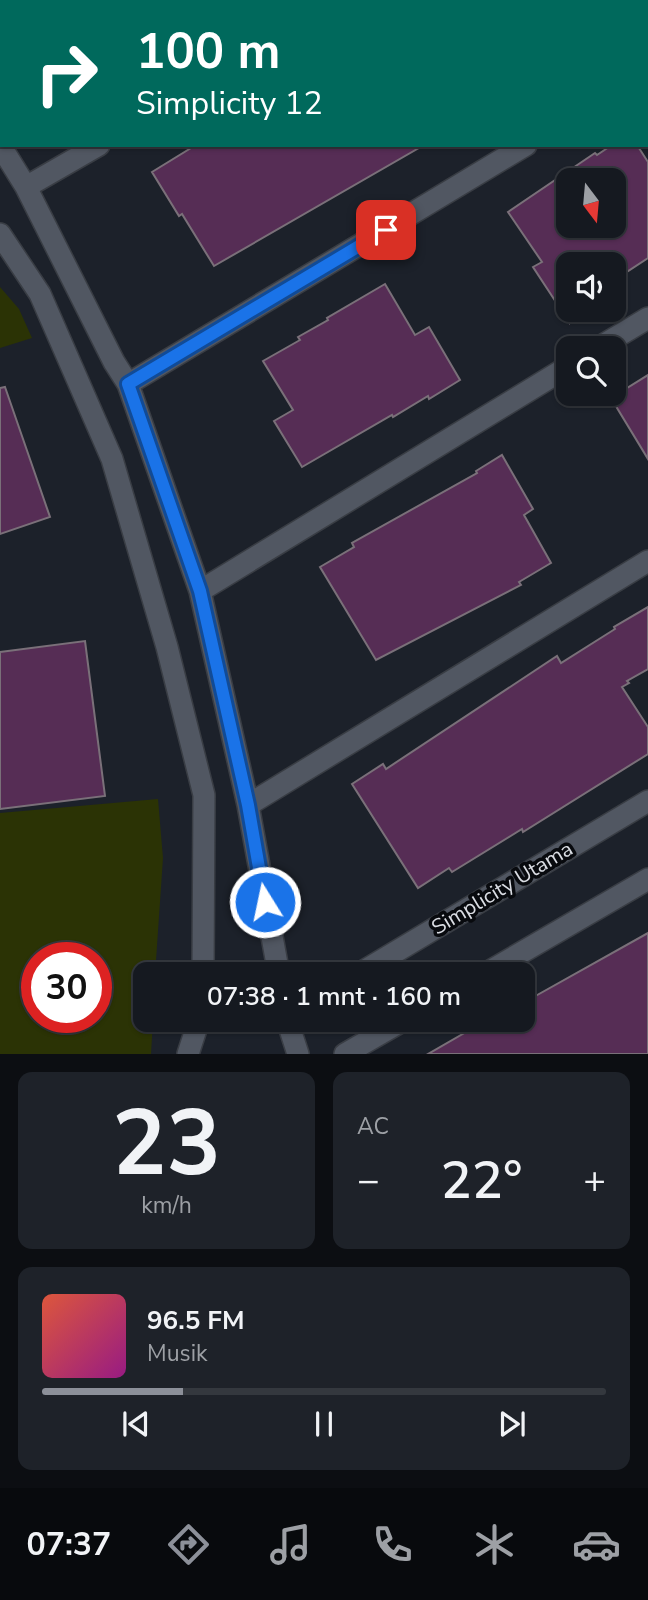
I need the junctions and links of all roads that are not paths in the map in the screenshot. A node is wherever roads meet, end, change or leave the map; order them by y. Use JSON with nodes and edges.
{"nodes":[{"id":1,"x":1,"y":147,"type":"edge"},
{"id":2,"x":96,"y":147,"type":"edge"},
{"id":3,"x":523,"y":147,"type":"edge"},
{"id":4,"x":26,"y":187,"type":"junction"},
{"id":5,"x":0,"y":234,"type":"edge"},
{"id":6,"x":648,"y":318,"type":"edge"},
{"id":7,"x":618,"y":336,"type":"edge"},
{"id":8,"x":556,"y":374,"type":"edge"},
{"id":9,"x":128,"y":384,"type":"junction"},
{"id":10,"x":648,"y":562,"type":"edge"},
{"id":11,"x":200,"y":591,"type":"junction"},
{"id":12,"x":648,"y":801,"type":"edge"},
{"id":13,"x":248,"y":805,"type":"junction"},
{"id":14,"x":648,"y":879,"type":"edge"},
{"id":15,"x":203,"y":962,"type":"edge"},
{"id":16,"x":277,"y":962,"type":"edge"},
{"id":17,"x":379,"y":962,"type":"edge"},
{"id":18,"x":505,"y":962,"type":"edge"},
{"id":19,"x":195,"y":1032,"type":"edge"},
{"id":20,"x":291,"y":1032,"type":"edge"},
{"id":21,"x":383,"y":1032,"type":"edge"},
{"id":22,"x":188,"y":1054,"type":"edge"},
{"id":23,"x":298,"y":1054,"type":"edge"},
{"id":24,"x":345,"y":1054,"type":"edge"}],
"edges":[{"from":1,"to":4,"type":"street"},
{"from":2,"to":4,"type":"street"},
{"from":3,"to":9,"type":"street"},
{"from":4,"to":9,"type":"street"},
{"from":5,"to":15,"type":"street"},
{"from":6,"to":7,"type":"street"},
{"from":8,"to":11,"type":"street"},
{"from":9,"to":11,"type":"street"},
{"from":10,"to":13,"type":"street"},
{"from":11,"to":13,"type":"street"},
{"from":12,"to":17,"type":"street","name":"Simplicity Utama"},
{"from":13,"to":16,"type":"street"},
{"from":14,"to":18,"type":"street"},
{"from":19,"to":22,"type":"street"},
{"from":20,"to":23,"type":"street"},
{"from":21,"to":24,"type":"street"}]}
